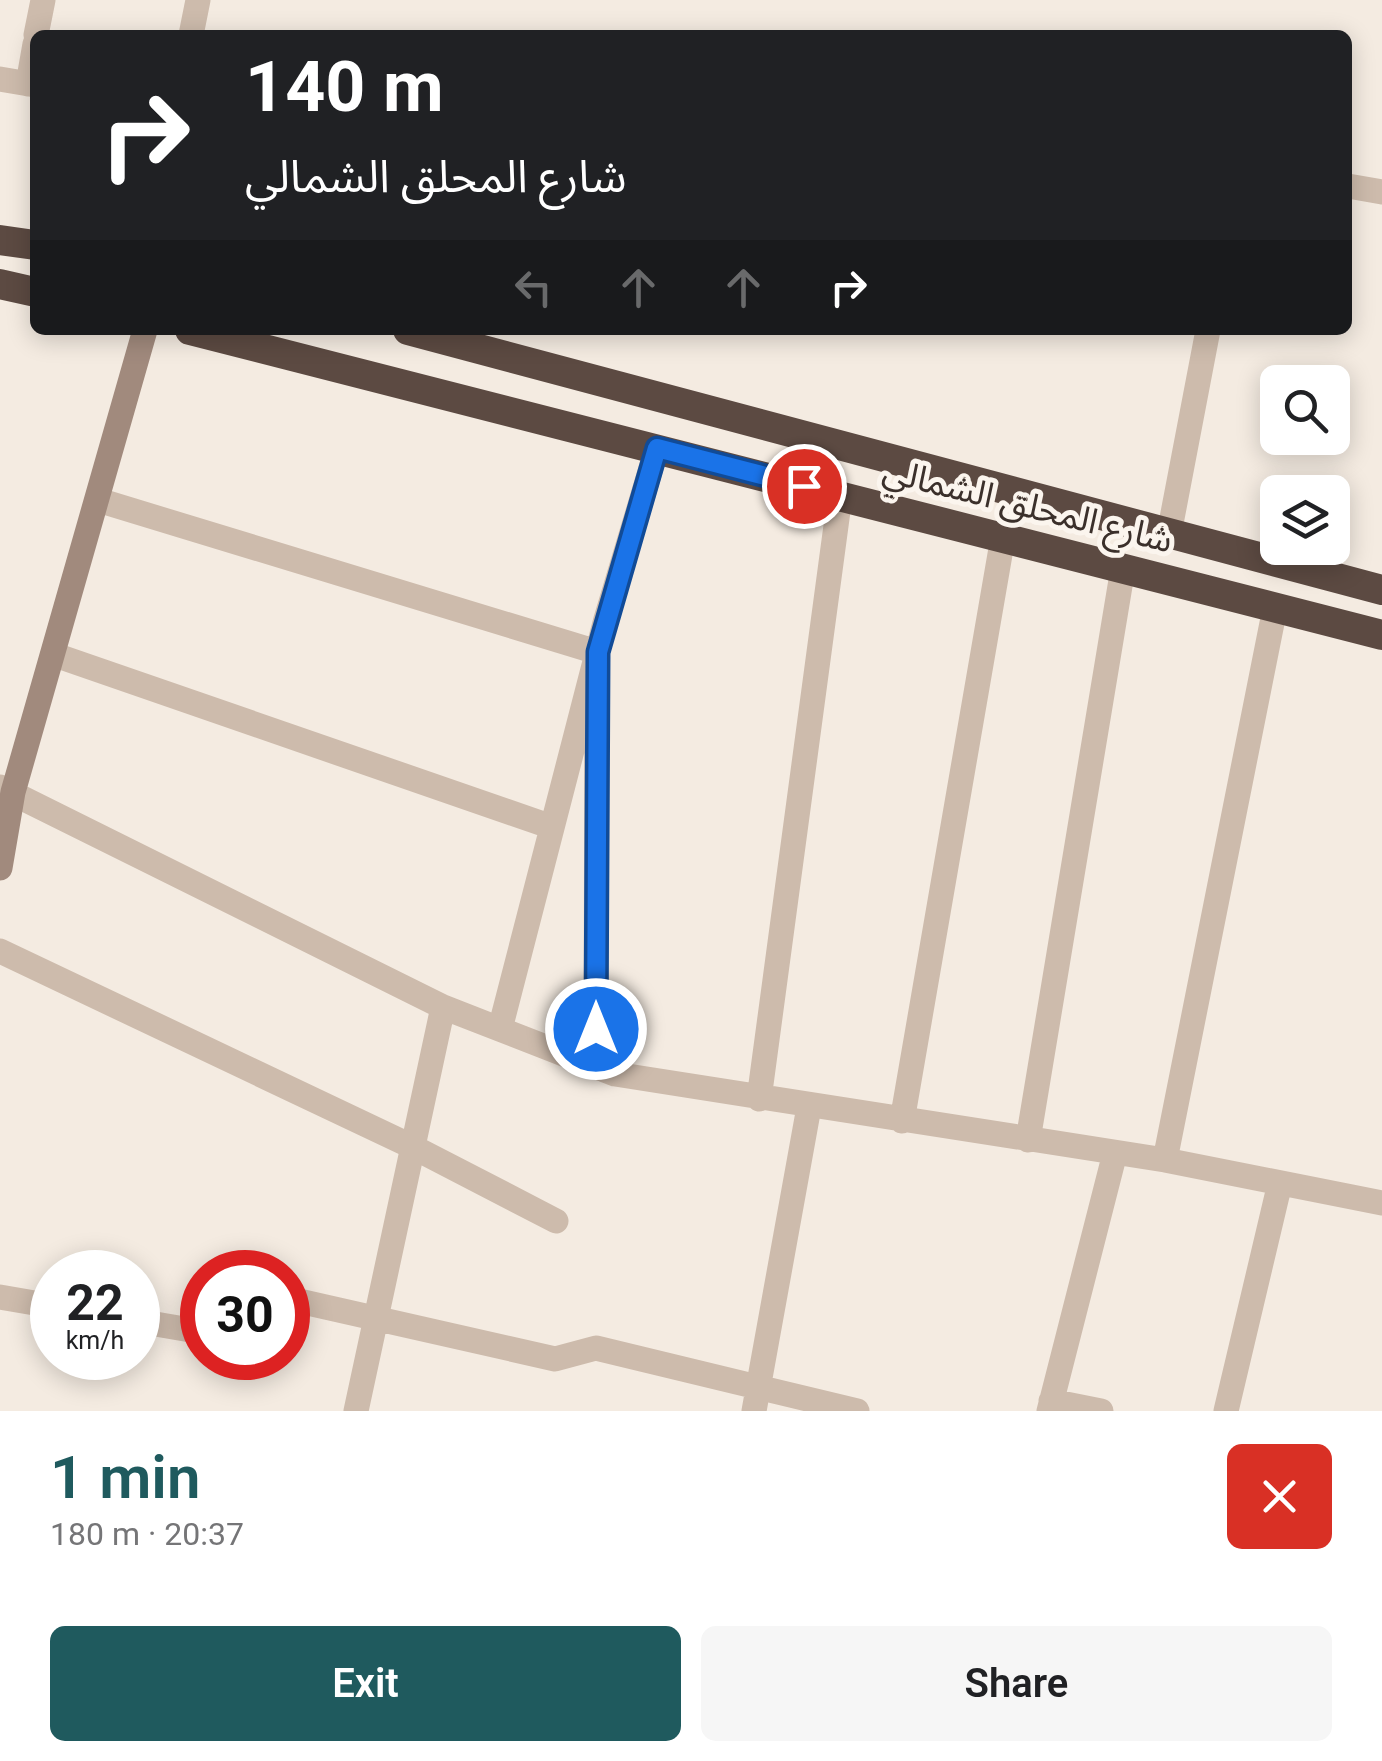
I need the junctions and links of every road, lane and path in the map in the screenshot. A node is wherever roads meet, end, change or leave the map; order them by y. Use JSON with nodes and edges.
{"nodes":[{"id":1,"x":43,"y":0,"type":"edge"},
{"id":2,"x":198,"y":0,"type":"edge"},
{"id":3,"x":37,"y":30,"type":"edge"},
{"id":4,"x":192,"y":30,"type":"edge"},
{"id":5,"x":0,"y":79,"type":"edge"},
{"id":6,"x":30,"y":84,"type":"edge"},
{"id":7,"x":1352,"y":187,"type":"edge"},
{"id":8,"x":1382,"y":192,"type":"edge"},
{"id":9,"x":0,"y":240,"type":"edge"},
{"id":10,"x":30,"y":245,"type":"edge"},
{"id":11,"x":0,"y":284,"type":"edge"},
{"id":12,"x":30,"y":291,"type":"edge"},
{"id":13,"x":144,"y":335,"type":"edge"},
{"id":14,"x":210,"y":335,"type":"edge"},
{"id":15,"x":427,"y":335,"type":"edge"},
{"id":16,"x":1207,"y":335,"type":"edge"},
{"id":17,"x":657,"y":448,"type":"junction"},
{"id":18,"x":840,"y":496,"type":"junction"},
{"id":19,"x":98,"y":500,"type":"junction"},
{"id":20,"x":1169,"y":534,"type":"junction"},
{"id":21,"x":1003,"y":538,"type":"junction"},
{"id":22,"x":1123,"y":568,"type":"junction"},
{"id":23,"x":1382,"y":590,"type":"edge"},
{"id":24,"x":1275,"y":608,"type":"junction"},
{"id":25,"x":1382,"y":634,"type":"edge"},
{"id":26,"x":598,"y":652,"type":"junction"},
{"id":27,"x":55,"y":655,"type":"junction"},
{"id":28,"x":6,"y":790,"type":"edge"},
{"id":29,"x":552,"y":827,"type":"junction"},
{"id":30,"x":0,"y":868,"type":"edge"},
{"id":31,"x":0,"y":951,"type":"edge"},
{"id":32,"x":443,"y":1007,"type":"junction"},
{"id":33,"x":500,"y":1029,"type":"junction"},
{"id":34,"x":596,"y":1066,"type":"junction"},
{"id":35,"x":759,"y":1099,"type":"junction"},
{"id":36,"x":809,"y":1108,"type":"junction"},
{"id":37,"x":902,"y":1121,"type":"junction"},
{"id":38,"x":1028,"y":1140,"type":"junction"},
{"id":39,"x":413,"y":1146,"type":"junction"},
{"id":40,"x":1115,"y":1153,"type":"junction"},
{"id":41,"x":1166,"y":1160,"type":"junction"},
{"id":42,"x":1280,"y":1183,"type":"junction"},
{"id":43,"x":1382,"y":1203,"type":"edge"},
{"id":44,"x":556,"y":1221,"type":"dead end"},
{"id":45,"x":0,"y":1298,"type":"edge"},
{"id":46,"x":30,"y":1303,"type":"edge"},
{"id":47,"x":310,"y":1304,"type":"edge"},
{"id":48,"x":376,"y":1316,"type":"junction"},
{"id":49,"x":756,"y":1399,"type":"edge"},
{"id":50,"x":1050,"y":1406,"type":"edge"},
{"id":51,"x":356,"y":1411,"type":"edge"},
{"id":52,"x":857,"y":1411,"type":"edge"},
{"id":53,"x":1102,"y":1411,"type":"edge"},
{"id":54,"x":1226,"y":1411,"type":"edge"}],
"edges":[{"from":1,"to":3,"type":"street"},
{"from":2,"to":4,"type":"street"},
{"from":5,"to":6,"type":"street"},
{"from":7,"to":8,"type":"street"},
{"from":9,"to":10,"type":"highway"},
{"from":11,"to":12,"type":"highway"},
{"from":13,"to":19,"type":"street"},
{"from":14,"to":17,"type":"highway","name":"شارع المحلق الشمالي"},
{"from":15,"to":20,"type":"highway","name":"شارع المحلق الشمالي"},
{"from":16,"to":20,"type":"street"},
{"from":17,"to":18,"type":"highway","name":"شارع المحلق الشمالي"},
{"from":17,"to":26,"type":"street"},
{"from":18,"to":21,"type":"highway","name":"شارع المحلق الشمالي"},
{"from":18,"to":35,"type":"street"},
{"from":19,"to":26,"type":"street"},
{"from":19,"to":27,"type":"street"},
{"from":20,"to":23,"type":"highway","name":"شارع المحلق الشمالي"},
{"from":21,"to":22,"type":"highway","name":"شارع المحلق الشمالي"},
{"from":21,"to":37,"type":"street"},
{"from":22,"to":24,"type":"highway","name":"شارع المحلق الشمالي"},
{"from":22,"to":38,"type":"street"},
{"from":24,"to":25,"type":"highway","name":"شارع المحلق الشمالي"},
{"from":24,"to":41,"type":"street"},
{"from":26,"to":29,"type":"street"},
{"from":26,"to":34,"type":"street"},
{"from":27,"to":28,"type":"street"},
{"from":27,"to":29,"type":"street"},
{"from":28,"to":30,"type":"street"},
{"from":28,"to":32,"type":"street"},
{"from":29,"to":33,"type":"street"},
{"from":31,"to":39,"type":"street"},
{"from":32,"to":33,"type":"street"},
{"from":32,"to":39,"type":"street"},
{"from":33,"to":34,"type":"street"},
{"from":34,"to":35,"type":"street"},
{"from":35,"to":36,"type":"street"},
{"from":36,"to":37,"type":"street"},
{"from":36,"to":49,"type":"street"},
{"from":37,"to":38,"type":"street"},
{"from":38,"to":40,"type":"street"},
{"from":39,"to":44,"type":"street"},
{"from":39,"to":48,"type":"street"},
{"from":40,"to":41,"type":"street"},
{"from":40,"to":50,"type":"street"},
{"from":41,"to":42,"type":"street"},
{"from":42,"to":43,"type":"street"},
{"from":42,"to":54,"type":"street"},
{"from":45,"to":46,"type":"street"},
{"from":47,"to":48,"type":"street"},
{"from":48,"to":49,"type":"street"},
{"from":48,"to":51,"type":"street"},
{"from":49,"to":52,"type":"street"},
{"from":50,"to":53,"type":"street"}]}
